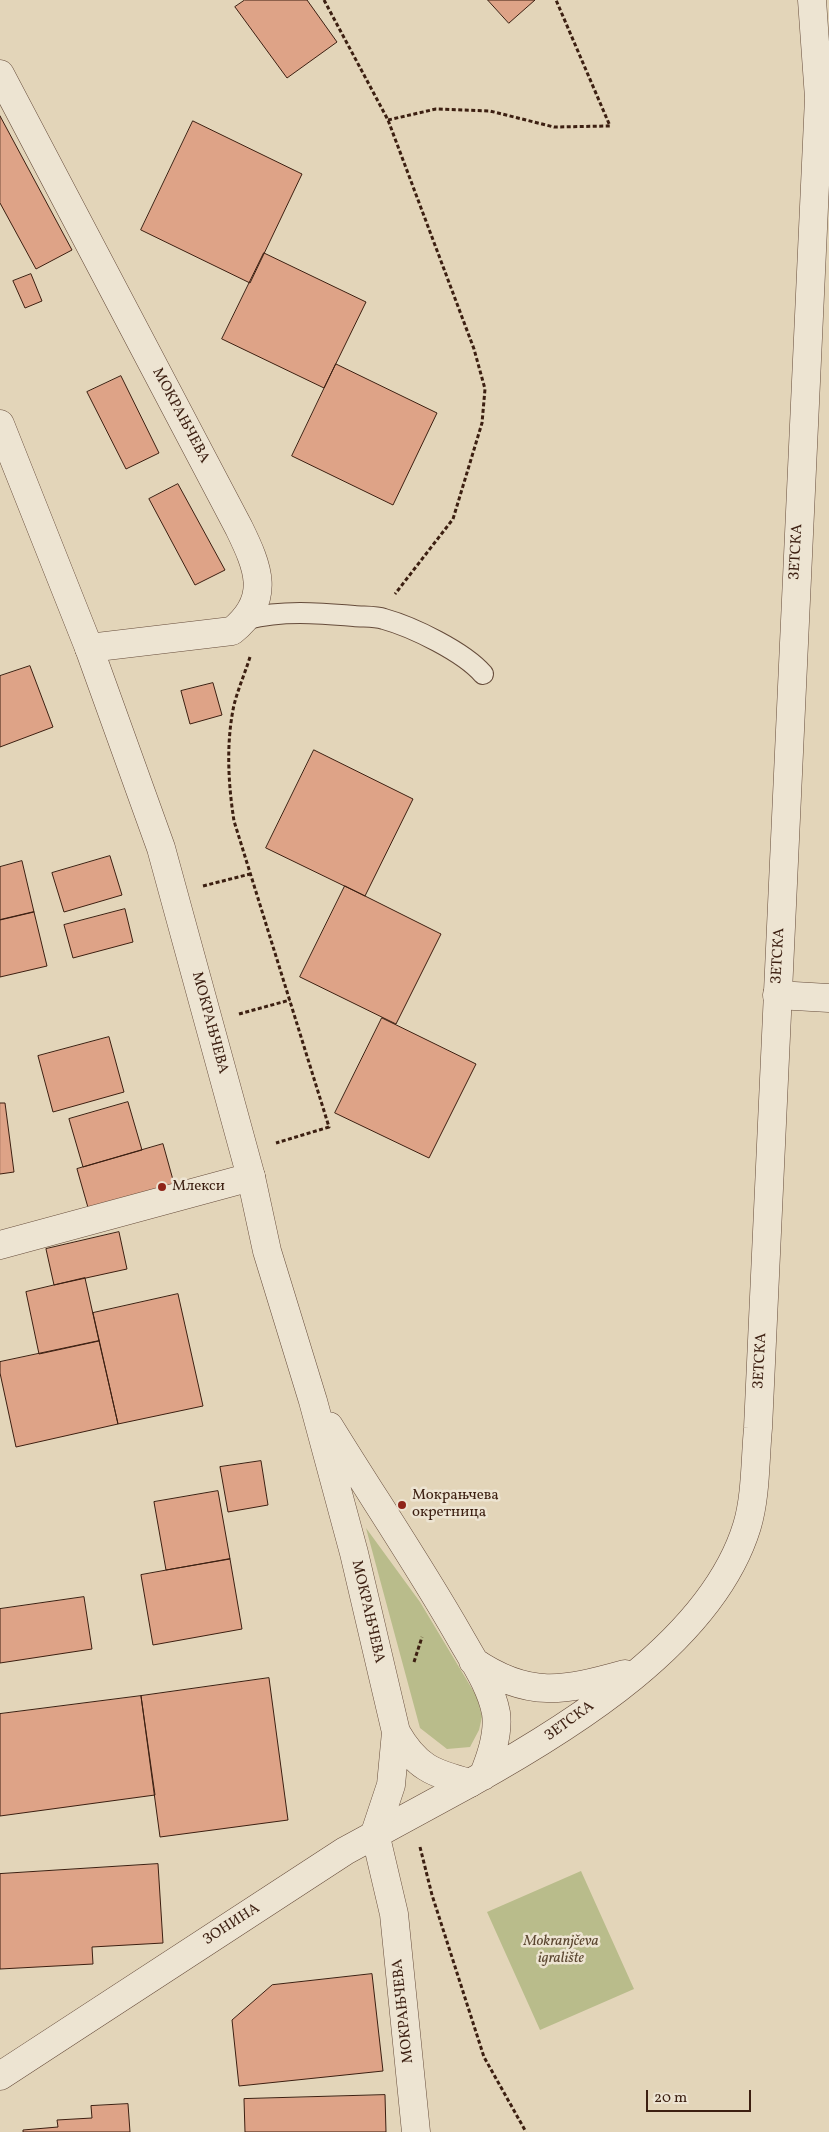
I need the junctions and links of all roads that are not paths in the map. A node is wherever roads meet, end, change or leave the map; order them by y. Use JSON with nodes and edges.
{"nodes":[{"id":1,"x":812,"y":0,"type":"edge"},
{"id":2,"x":0,"y":74,"type":"edge"},
{"id":3,"x":0,"y":424,"type":"edge"},
{"id":4,"x":247,"y":619,"type":"junction"},
{"id":5,"x":89,"y":648,"type":"junction"},
{"id":6,"x":483,"y":674,"type":"dead end"},
{"id":7,"x":777,"y":996,"type":"junction"},
{"id":8,"x":829,"y":998,"type":"edge"},
{"id":9,"x":247,"y":1164,"type":"junction"},
{"id":10,"x":0,"y":1245,"type":"edge"},
{"id":11,"x":313,"y":1401,"type":"junction"},
{"id":12,"x":473,"y":1660,"type":"junction"},
{"id":13,"x":639,"y":1670,"type":"junction"},
{"id":14,"x":396,"y":1732,"type":"junction"},
{"id":15,"x":476,"y":1779,"type":"junction"},
{"id":16,"x":375,"y":1833,"type":"junction"},
{"id":17,"x":0,"y":2076,"type":"edge"},
{"id":18,"x":416,"y":2132,"type":"edge"}],
"edges":[{"from":1,"to":7,"type":"street","name":"ЗЕТСКА"},
{"from":2,"to":4,"type":"street","name":"МОКРАЊЧЕВА"},
{"from":3,"to":5,"type":"street","name":"МОКРАЊЧЕВА"},
{"from":4,"to":5,"type":"street"},
{"from":4,"to":6,"type":"lane"},
{"from":5,"to":9,"type":"street","name":"МОКРАЊЧЕВА"},
{"from":7,"to":8,"type":"street"},
{"from":7,"to":13,"type":"street","name":"ЗЕТСКА"},
{"from":9,"to":10,"type":"street"},
{"from":9,"to":11,"type":"street","name":"МОКРАЊЧЕВА"},
{"from":11,"to":12,"type":"street","name":"МОКРАЊЧЕВА"},
{"from":11,"to":14,"type":"street","name":"МОКРАЊЧЕВА"},
{"from":12,"to":13,"type":"street"},
{"from":12,"to":15,"type":"street","name":"МОКРАЊЧЕВА"},
{"from":13,"to":15,"type":"street","name":"ЗЕТСКА"},
{"from":14,"to":15,"type":"street","name":"МОКРАЊЧЕВА"},
{"from":14,"to":16,"type":"street"},
{"from":15,"to":16,"type":"street","name":"ЗОНИНА"},
{"from":16,"to":17,"type":"street","name":"ЗОНИНА"},
{"from":16,"to":18,"type":"street","name":"МОКРАЊЧЕВА"}]}
